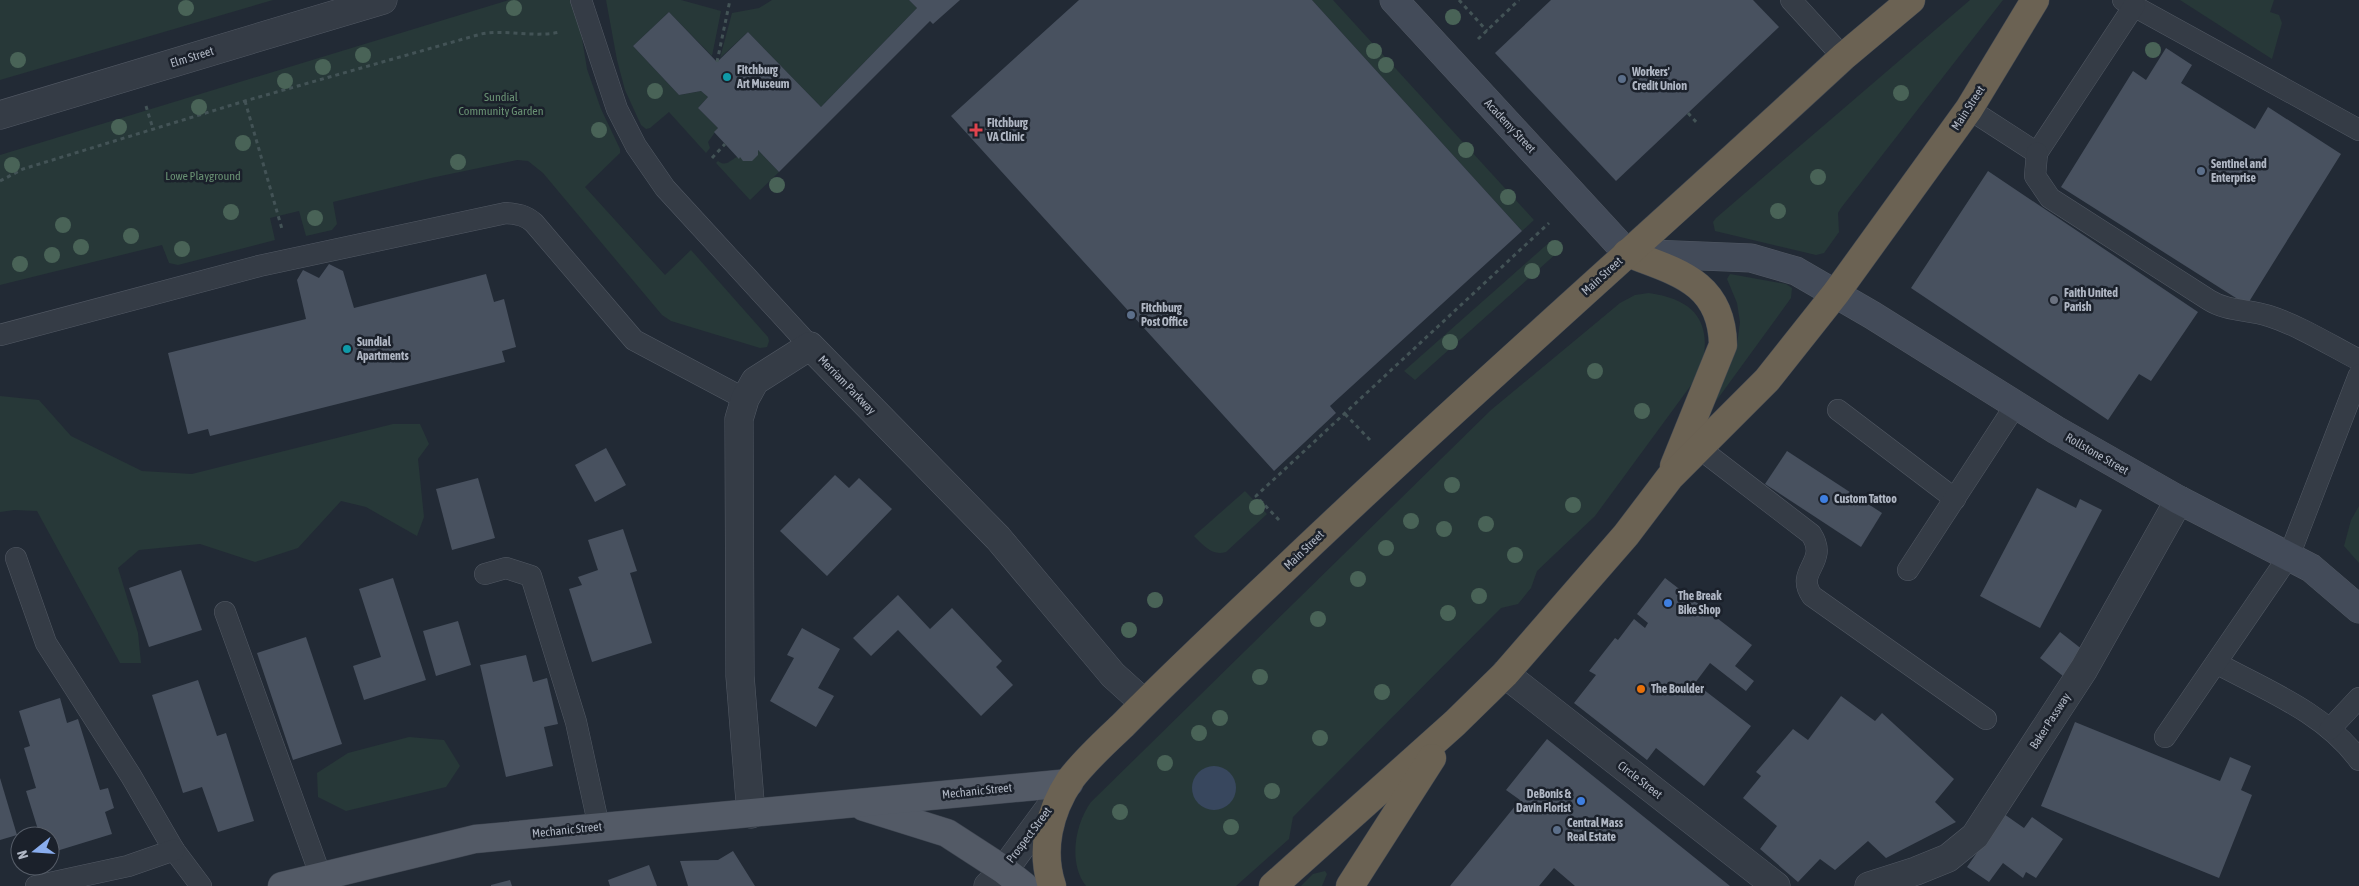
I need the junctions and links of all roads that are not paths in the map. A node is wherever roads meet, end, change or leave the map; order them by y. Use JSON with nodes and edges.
{"nodes":[{"id":1,"x":383,"y":0,"type":"edge"},
{"id":2,"x":581,"y":0,"type":"edge"},
{"id":3,"x":1394,"y":0,"type":"edge"},
{"id":4,"x":1791,"y":0,"type":"edge"},
{"id":5,"x":1911,"y":0,"type":"edge"},
{"id":6,"x":2047,"y":0,"type":"edge"},
{"id":7,"x":2129,"y":3,"type":"edge"},
{"id":8,"x":2030,"y":9,"type":"edge"},
{"id":9,"x":1843,"y":57,"type":"junction"},
{"id":10,"x":1968,"y":109,"type":"junction"},
{"id":11,"x":0,"y":115,"type":"edge"},
{"id":12,"x":2359,"y":130,"type":"edge"},
{"id":13,"x":2037,"y":153,"type":"junction"},
{"id":14,"x":1627,"y":253,"type":"junction"},
{"id":15,"x":1836,"y":293,"type":"junction"},
{"id":16,"x":0,"y":335,"type":"edge"},
{"id":17,"x":810,"y":346,"type":"junction"},
{"id":18,"x":2359,"y":360,"type":"edge"},
{"id":19,"x":2359,"y":375,"type":"edge"},
{"id":20,"x":745,"y":399,"type":"junction"},
{"id":21,"x":2015,"y":406,"type":"junction"},
{"id":22,"x":1838,"y":410,"type":"dead end"},
{"id":23,"x":1699,"y":448,"type":"junction"},
{"id":24,"x":1670,"y":477,"type":"junction"},
{"id":25,"x":1955,"y":499,"type":"junction"},
{"id":26,"x":2179,"y":500,"type":"junction"},
{"id":27,"x":2289,"y":556,"type":"junction"},
{"id":28,"x":16,"y":558,"type":"dead end"},
{"id":29,"x":1908,"y":570,"type":"dead end"},
{"id":30,"x":485,"y":574,"type":"dead end"},
{"id":31,"x":2359,"y":609,"type":"edge"},
{"id":32,"x":224,"y":612,"type":"dead end"},
{"id":33,"x":2216,"y":663,"type":"junction"},
{"id":34,"x":1504,"y":674,"type":"junction"},
{"id":35,"x":2359,"y":698,"type":"edge"},
{"id":36,"x":1144,"y":703,"type":"junction"},
{"id":37,"x":1986,"y":719,"type":"dead end"},
{"id":38,"x":1455,"y":723,"type":"junction"},
{"id":39,"x":2330,"y":729,"type":"junction"},
{"id":40,"x":2165,"y":737,"type":"dead end"},
{"id":41,"x":2359,"y":760,"type":"edge"},
{"id":42,"x":1069,"y":783,"type":"junction"},
{"id":43,"x":856,"y":804,"type":"junction"},
{"id":44,"x":752,"y":814,"type":"junction"},
{"id":45,"x":599,"y":827,"type":"junction"},
{"id":46,"x":174,"y":850,"type":"junction"},
{"id":47,"x":321,"y":876,"type":"junction"},
{"id":48,"x":1005,"y":881,"type":"edge"},
{"id":49,"x":36,"y":886,"type":"edge"},
{"id":50,"x":201,"y":886,"type":"edge"},
{"id":51,"x":282,"y":886,"type":"edge"},
{"id":52,"x":1052,"y":886,"type":"edge"},
{"id":53,"x":1273,"y":886,"type":"edge"},
{"id":54,"x":1350,"y":886,"type":"edge"},
{"id":55,"x":1776,"y":886,"type":"edge"},
{"id":56,"x":1869,"y":886,"type":"edge"}],
"edges":[{"from":1,"to":11,"type":"street","name":"Elm Street"},
{"from":2,"to":17,"type":"lane"},
{"from":3,"to":14,"type":"main road","name":"Academy Street"},
{"from":4,"to":9,"type":"lane"},
{"from":5,"to":9,"type":"highway","name":"Main Street"},
{"from":6,"to":8,"type":"highway","name":"Main Street"},
{"from":7,"to":12,"type":"lane"},
{"from":7,"to":13,"type":"lane"},
{"from":8,"to":10,"type":"highway","name":"Main Street"},
{"from":9,"to":14,"type":"highway","name":"Main Street"},
{"from":10,"to":13,"type":"lane"},
{"from":10,"to":15,"type":"highway","name":"Main Street"},
{"from":13,"to":18,"type":"lane"},
{"from":14,"to":15,"type":"main road","name":"Main Street"},
{"from":14,"to":24,"type":"highway","name":"Main Street"},
{"from":14,"to":36,"type":"highway","name":"Main Street"},
{"from":15,"to":21,"type":"main road","name":"Rollstone Street"},
{"from":15,"to":23,"type":"highway","name":"Main Street"},
{"from":16,"to":20,"type":"lane"},
{"from":17,"to":20,"type":"street","name":"Merriam Parkway"},
{"from":17,"to":36,"type":"street","name":"Merriam Parkway"},
{"from":19,"to":27,"type":"lane"},
{"from":20,"to":44,"type":"street","name":"Merriam Parkway"},
{"from":21,"to":25,"type":"lane"},
{"from":21,"to":26,"type":"main road","name":"Rollstone Street"},
{"from":22,"to":25,"type":"lane"},
{"from":23,"to":24,"type":"highway","name":"Main Street"},
{"from":23,"to":37,"type":"lane"},
{"from":24,"to":34,"type":"highway","name":"Main Street"},
{"from":25,"to":29,"type":"lane"},
{"from":26,"to":27,"type":"main road","name":"Rollstone Street"},
{"from":26,"to":56,"type":"street","name":"Baker Passway"},
{"from":27,"to":31,"type":"main road","name":"Rollstone Street"},
{"from":27,"to":33,"type":"lane"},
{"from":28,"to":46,"type":"lane"},
{"from":30,"to":45,"type":"lane"},
{"from":32,"to":47,"type":"lane"},
{"from":33,"to":39,"type":"lane"},
{"from":33,"to":40,"type":"lane"},
{"from":34,"to":38,"type":"highway","name":"Main Street"},
{"from":34,"to":55,"type":"street","name":"Circle Street"},
{"from":35,"to":39,"type":"lane"},
{"from":36,"to":42,"type":"highway","name":"Main Street"},
{"from":38,"to":53,"type":"highway","name":"Main Street"},
{"from":38,"to":54,"type":"highway","name":"Main Street"},
{"from":39,"to":41,"type":"lane"},
{"from":42,"to":43,"type":"main road","name":"Mechanic Street"},
{"from":42,"to":48,"type":"street","name":"Prospect Street"},
{"from":42,"to":52,"type":"highway","name":"Main Street"},
{"from":43,"to":44,"type":"main road","name":"Mechanic Street"},
{"from":43,"to":48,"type":"main road","name":"Mechanic Street"},
{"from":44,"to":45,"type":"main road","name":"Mechanic Street"},
{"from":45,"to":47,"type":"main road","name":"Mechanic Street"},
{"from":46,"to":49,"type":"lane"},
{"from":46,"to":50,"type":"lane"},
{"from":47,"to":51,"type":"main road","name":"Mechanic Street"}]}
